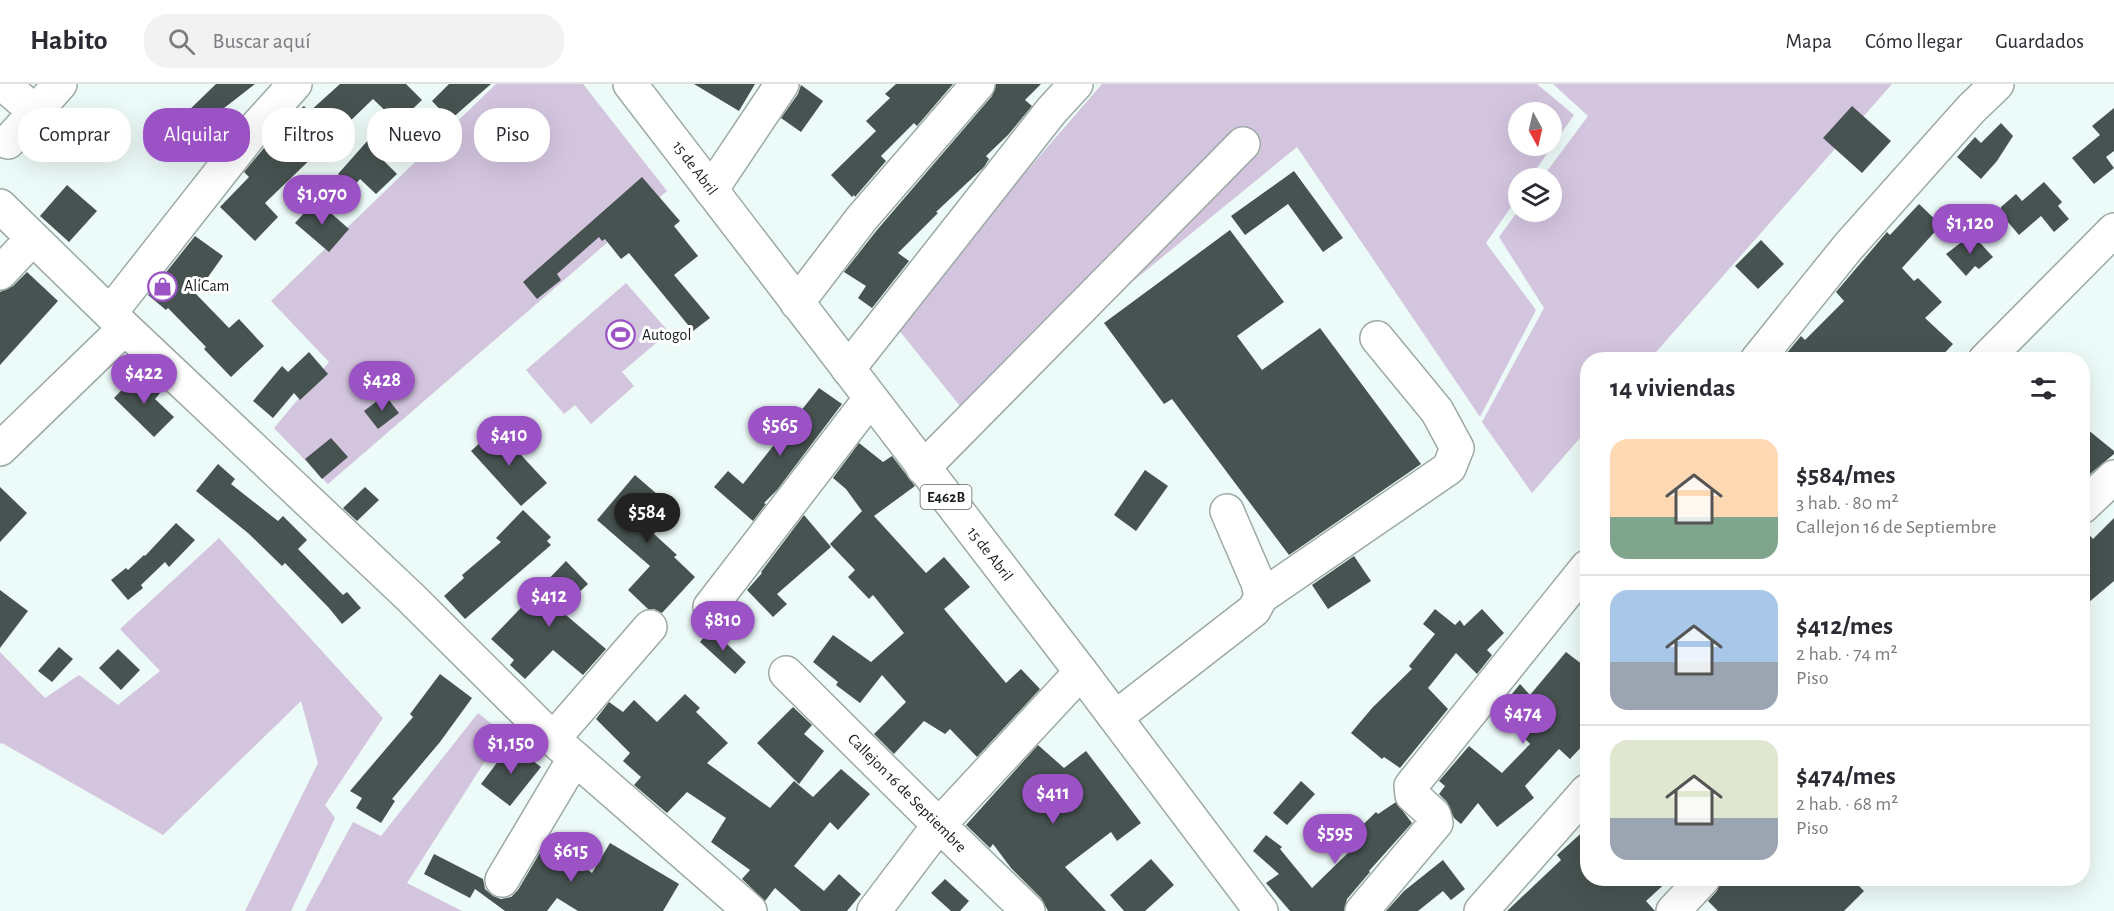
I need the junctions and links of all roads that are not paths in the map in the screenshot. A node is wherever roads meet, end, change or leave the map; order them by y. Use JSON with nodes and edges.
{"nodes":[{"id":1,"x":3,"y":84,"type":"edge"},
{"id":2,"x":60,"y":84,"type":"edge"},
{"id":3,"x":295,"y":84,"type":"edge"},
{"id":4,"x":630,"y":84,"type":"edge"},
{"id":5,"x":782,"y":84,"type":"edge"},
{"id":6,"x":978,"y":84,"type":"edge"},
{"id":7,"x":1076,"y":84,"type":"edge"},
{"id":8,"x":1997,"y":84,"type":"edge"},
{"id":9,"x":30,"y":108,"type":"edge"},
{"id":10,"x":39,"y":108,"type":"edge"},
{"id":11,"x":18,"y":131,"type":"edge"},
{"id":12,"x":8,"y":142,"type":"dead end"},
{"id":13,"x":1244,"y":144,"type":"dead end"},
{"id":14,"x":711,"y":190,"type":"junction"},
{"id":15,"x":0,"y":206,"type":"edge"},
{"id":16,"x":2114,"y":230,"type":"edge"},
{"id":17,"x":33,"y":238,"type":"junction"},
{"id":18,"x":0,"y":273,"type":"edge"},
{"id":19,"x":797,"y":303,"type":"junction"},
{"id":20,"x":118,"y":320,"type":"junction"},
{"id":21,"x":1377,"y":338,"type":"dead end"},
{"id":22,"x":1763,"y":352,"type":"edge"},
{"id":23,"x":1992,"y":352,"type":"edge"},
{"id":24,"x":848,"y":369,"type":"junction"},
{"id":25,"x":870,"y":399,"type":"junction"},
{"id":26,"x":0,"y":449,"type":"edge"},
{"id":27,"x":924,"y":468,"type":"junction"},
{"id":28,"x":2114,"y":477,"type":"edge"},
{"id":29,"x":2090,"y":500,"type":"edge"},
{"id":30,"x":1227,"y":511,"type":"dead end"},
{"id":31,"x":1580,"y":576,"type":"edge"},
{"id":32,"x":1261,"y":597,"type":"junction"},
{"id":33,"x":710,"y":607,"type":"dead end"},
{"id":34,"x":650,"y":627,"type":"dead end"},
{"id":35,"x":1081,"y":672,"type":"junction"},
{"id":36,"x":786,"y":673,"type":"dead end"},
{"id":37,"x":1116,"y":717,"type":"junction"},
{"id":38,"x":563,"y":749,"type":"junction"},
{"id":39,"x":1580,"y":799,"type":"edge"},
{"id":40,"x":939,"y":825,"type":"junction"},
{"id":41,"x":502,"y":880,"type":"dead end"},
{"id":42,"x":1696,"y":886,"type":"edge"},
{"id":43,"x":750,"y":911,"type":"edge"},
{"id":44,"x":874,"y":911,"type":"edge"},
{"id":45,"x":1028,"y":911,"type":"edge"},
{"id":46,"x":1262,"y":911,"type":"edge"},
{"id":47,"x":1362,"y":911,"type":"edge"},
{"id":48,"x":1481,"y":911,"type":"edge"},
{"id":49,"x":1673,"y":911,"type":"edge"}],
"edges":[{"from":1,"to":9,"type":"street"},
{"from":2,"to":10,"type":"street"},
{"from":3,"to":20,"type":"street"},
{"from":4,"to":14,"type":"street","name":"15 de Abril","number":"E462B"},
{"from":5,"to":14,"type":"street"},
{"from":6,"to":19,"type":"street"},
{"from":7,"to":24,"type":"street"},
{"from":8,"to":22,"type":"street"},
{"from":11,"to":12,"type":"street"},
{"from":13,"to":27,"type":"street"},
{"from":14,"to":19,"type":"street","name":"15 de Abril","number":"E462B"},
{"from":15,"to":17,"type":"street"},
{"from":16,"to":23,"type":"street"},
{"from":17,"to":18,"type":"street"},
{"from":17,"to":20,"type":"street"},
{"from":19,"to":24,"type":"street","name":"15 de Abril","number":"E462B"},
{"from":20,"to":26,"type":"street"},
{"from":20,"to":38,"type":"street"},
{"from":21,"to":32,"type":"street"},
{"from":24,"to":25,"type":"street","name":"15 de Abril","number":"E462B"},
{"from":25,"to":27,"type":"street","name":"15 de Abril","number":"E462B"},
{"from":25,"to":33,"type":"street"},
{"from":27,"to":35,"type":"street","name":"15 de Abril","number":"E462B"},
{"from":28,"to":29,"type":"street"},
{"from":30,"to":32,"type":"street"},
{"from":31,"to":47,"type":"street"},
{"from":32,"to":37,"type":"street"},
{"from":34,"to":38,"type":"street"},
{"from":35,"to":37,"type":"street","name":"15 de Abril","number":"E462B"},
{"from":35,"to":40,"type":"street"},
{"from":36,"to":40,"type":"street","name":"Callejon 16 de Septiembre"},
{"from":37,"to":46,"type":"street","name":"15 de Abril","number":"E462B"},
{"from":38,"to":41,"type":"street"},
{"from":38,"to":43,"type":"street"},
{"from":39,"to":48,"type":"street"},
{"from":40,"to":44,"type":"street"},
{"from":40,"to":45,"type":"street","name":"Callejon 16 de Septiembre"},
{"from":42,"to":49,"type":"street"}]}
